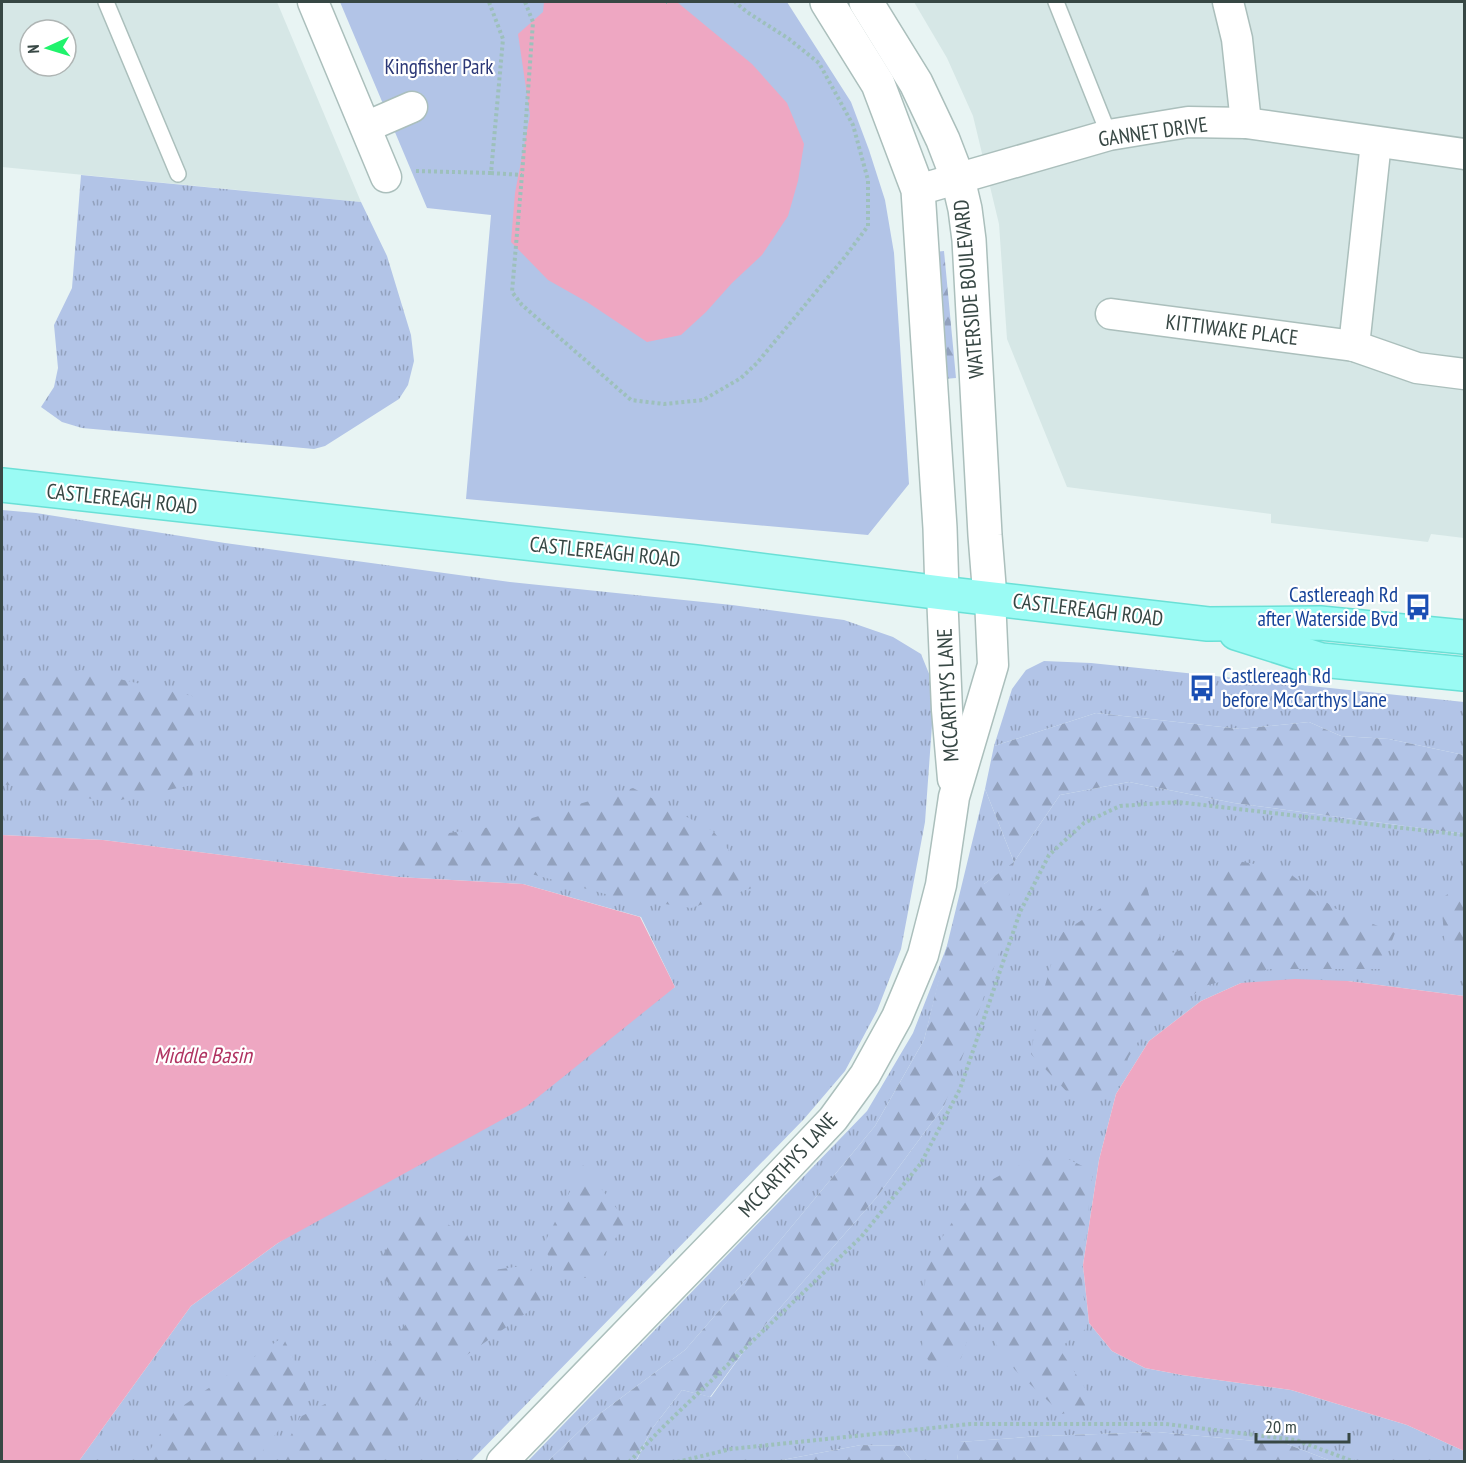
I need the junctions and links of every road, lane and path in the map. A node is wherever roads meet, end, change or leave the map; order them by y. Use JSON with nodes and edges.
{"nodes":[{"id":1,"x":106,"y":2,"type":"edge"},
{"id":2,"x":313,"y":2,"type":"edge"},
{"id":3,"x":489,"y":2,"type":"edge"},
{"id":4,"x":525,"y":2,"type":"edge"},
{"id":5,"x":735,"y":2,"type":"edge"},
{"id":6,"x":827,"y":2,"type":"edge"},
{"id":7,"x":866,"y":2,"type":"edge"},
{"id":8,"x":1056,"y":2,"type":"edge"},
{"id":9,"x":1228,"y":2,"type":"edge"},
{"id":10,"x":412,"y":107,"type":"dead end"},
{"id":11,"x":1246,"y":123,"type":"junction"},
{"id":12,"x":366,"y":127,"type":"junction"},
{"id":13,"x":1109,"y":135,"type":"junction"},
{"id":14,"x":1376,"y":142,"type":"junction"},
{"id":15,"x":1464,"y":154,"type":"edge"},
{"id":16,"x":491,"y":173,"type":"junction"},
{"id":17,"x":178,"y":174,"type":"dead end"},
{"id":18,"x":522,"y":175,"type":"junction"},
{"id":19,"x":386,"y":177,"type":"joint"},
{"id":20,"x":958,"y":179,"type":"junction"},
{"id":21,"x":918,"y":190,"type":"junction"},
{"id":22,"x":1111,"y":314,"type":"dead end"},
{"id":23,"x":1354,"y":346,"type":"junction"},
{"id":24,"x":1464,"y":374,"type":"edge"},
{"id":25,"x":2,"y":485,"type":"edge"},
{"id":26,"x":942,"y":593,"type":"junction"},
{"id":27,"x":990,"y":598,"type":"junction"},
{"id":28,"x":1208,"y":624,"type":"junction"},
{"id":29,"x":1464,"y":637,"type":"edge"},
{"id":30,"x":1464,"y":674,"type":"edge"},
{"id":31,"x":954,"y":797,"type":"junction"},
{"id":32,"x":1464,"y":835,"type":"edge"},
{"id":33,"x":502,"y":1461,"type":"edge"},
{"id":34,"x":629,"y":1461,"type":"edge"},
{"id":35,"x":677,"y":1461,"type":"edge"},
{"id":36,"x":1354,"y":1461,"type":"edge"}],
"edges":[{"from":1,"to":17,"type":"lane"},
{"from":2,"to":12,"type":"street"},
{"from":3,"to":16,"type":"path"},
{"from":4,"to":18,"type":"path"},
{"from":5,"to":18,"type":"path"},
{"from":6,"to":21,"type":"street","name":"WATERSIDE BOULEVARD"},
{"from":7,"to":20,"type":"street","name":"WATERSIDE BOULEVARD"},
{"from":8,"to":13,"type":"lane"},
{"from":9,"to":11,"type":"street"},
{"from":10,"to":12,"type":"street"},
{"from":11,"to":13,"type":"street","name":"GANNET DRIVE"},
{"from":11,"to":14,"type":"street","name":"GANNET DRIVE"},
{"from":12,"to":19,"type":"street"},
{"from":13,"to":20,"type":"street","name":"GANNET DRIVE"},
{"from":14,"to":15,"type":"street","name":"GANNET DRIVE"},
{"from":14,"to":23,"type":"street"},
{"from":16,"to":18,"type":"path"},
{"from":16,"to":19,"type":"path"},
{"from":20,"to":21,"type":"street","name":"GANNET DRIVE"},
{"from":20,"to":27,"type":"street","name":"WATERSIDE BOULEVARD"},
{"from":21,"to":26,"type":"street","name":"WATERSIDE BOULEVARD"},
{"from":22,"to":23,"type":"street","name":"KITTIWAKE PLACE"},
{"from":23,"to":24,"type":"street","name":"KITTIWAKE PLACE"},
{"from":25,"to":26,"type":"main road","name":"CASTLEREAGH ROAD"},
{"from":26,"to":27,"type":"main road","name":"CASTLEREAGH ROAD"},
{"from":26,"to":31,"type":"street","name":"MCCARTHYS LANE"},
{"from":27,"to":28,"type":"main road","name":"CASTLEREAGH ROAD"},
{"from":27,"to":31,"type":"street","name":"MCCARTHYS LANE"},
{"from":28,"to":29,"type":"main road","name":"CASTLEREAGH ROAD"},
{"from":28,"to":30,"type":"main road","name":"CASTLEREAGH ROAD"},
{"from":31,"to":33,"type":"street","name":"MCCARTHYS LANE"},
{"from":32,"to":34,"type":"path"},
{"from":35,"to":36,"type":"path"}]}
